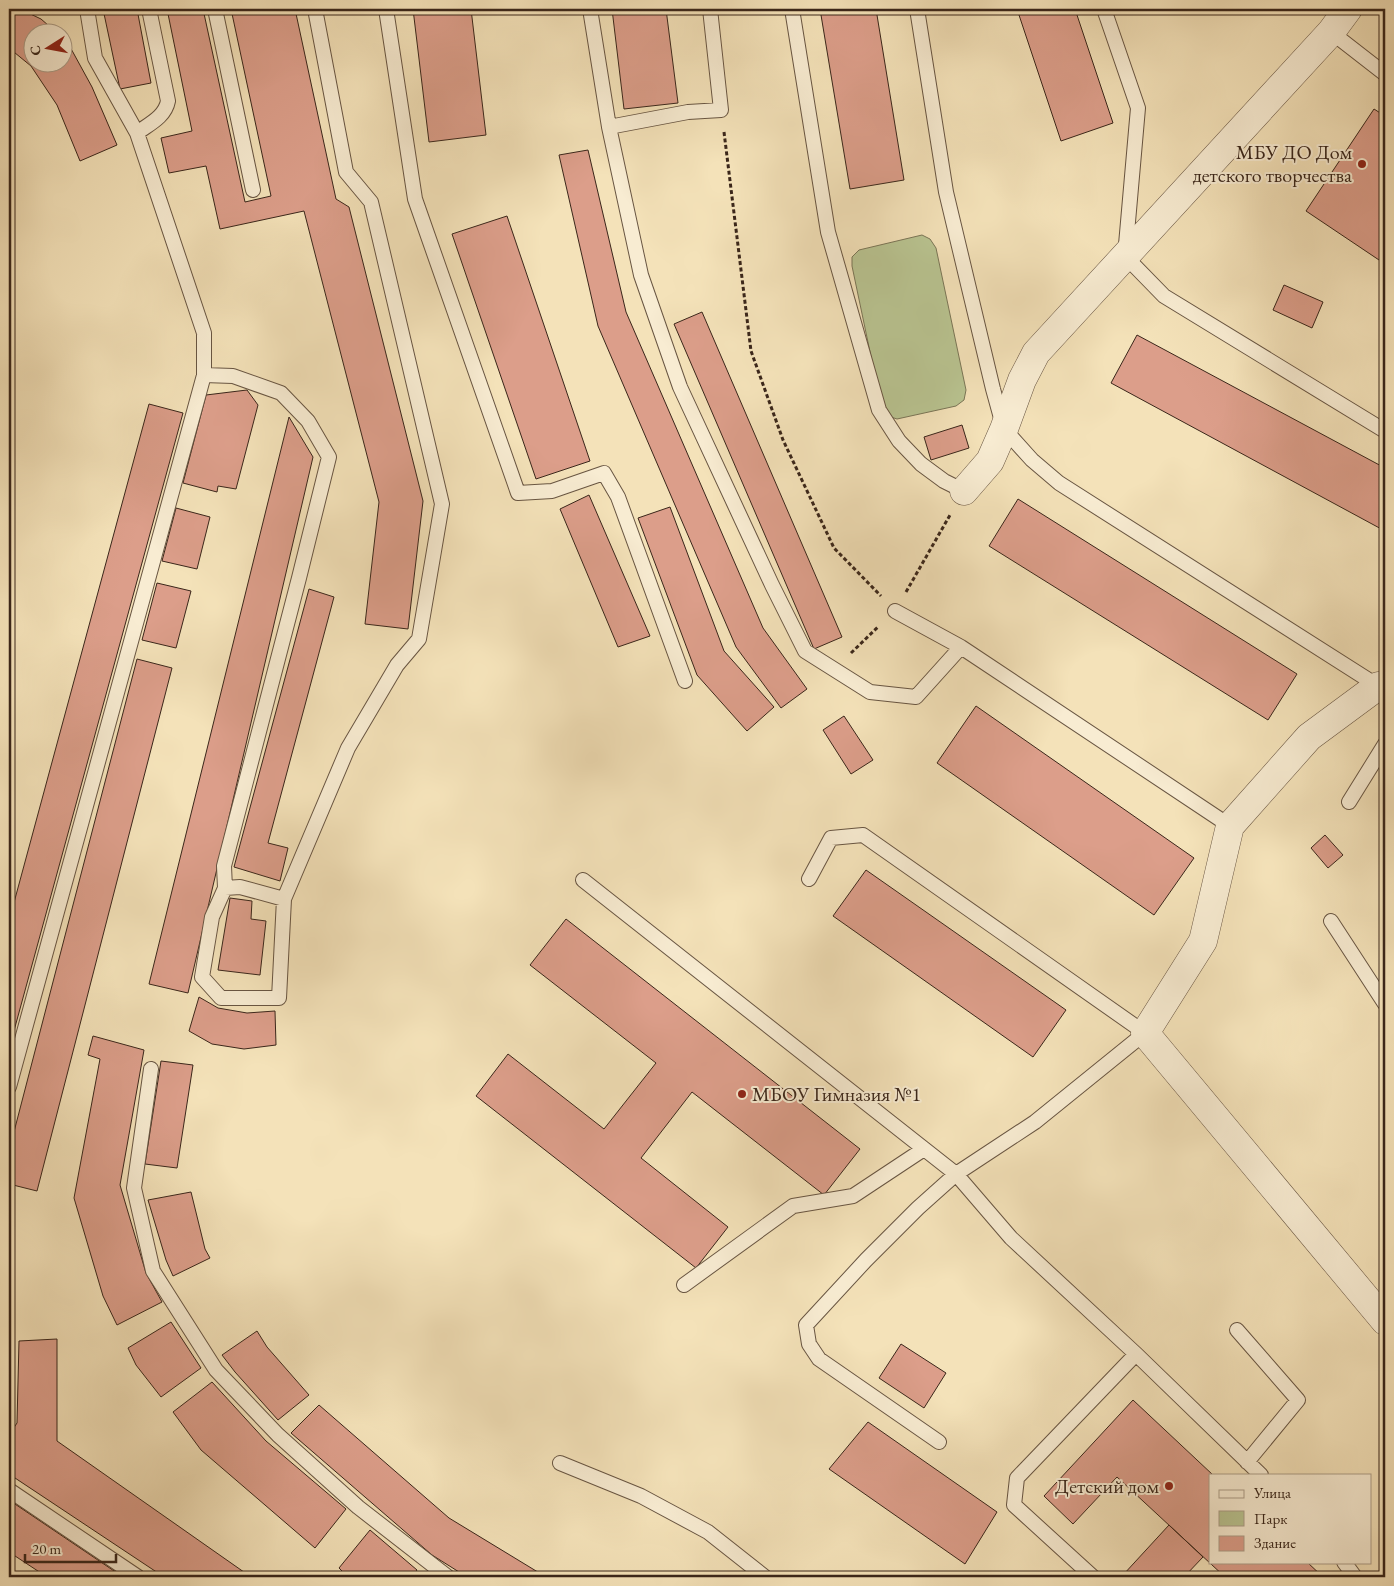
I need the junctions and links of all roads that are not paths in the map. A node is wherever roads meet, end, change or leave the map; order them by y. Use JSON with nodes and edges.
{"nodes":[{"id":1,"x":85,"y":9,"type":"edge"},
{"id":2,"x":150,"y":9,"type":"edge"},
{"id":3,"x":215,"y":9,"type":"edge"},
{"id":4,"x":315,"y":9,"type":"edge"},
{"id":5,"x":386,"y":9,"type":"edge"},
{"id":6,"x":590,"y":9,"type":"edge"},
{"id":7,"x":710,"y":9,"type":"edge"},
{"id":8,"x":792,"y":9,"type":"edge"},
{"id":9,"x":917,"y":9,"type":"edge"},
{"id":10,"x":1104,"y":9,"type":"edge"},
{"id":11,"x":1348,"y":9,"type":"edge"},
{"id":12,"x":1331,"y":32,"type":"junction"},
{"id":13,"x":1385,"y":74,"type":"edge"},
{"id":14,"x":609,"y":127,"type":"junction"},
{"id":15,"x":137,"y":133,"type":"junction"},
{"id":16,"x":252,"y":190,"type":"dead end"},
{"id":17,"x":1125,"y":256,"type":"junction"},
{"id":18,"x":204,"y":374,"type":"junction"},
{"id":19,"x":1004,"y":429,"type":"junction"},
{"id":20,"x":1385,"y":430,"type":"edge"},
{"id":21,"x":964,"y":490,"type":"joint"},
{"id":22,"x":895,"y":610,"type":"road end"},
{"id":23,"x":961,"y":647,"type":"junction"},
{"id":24,"x":685,"y":681,"type":"dead end"},
{"id":25,"x":1382,"y":686,"type":"edge"},
{"id":26,"x":1385,"y":744,"type":"edge"},
{"id":27,"x":1349,"y":802,"type":"dead end"},
{"id":28,"x":1230,"y":826,"type":"junction"},
{"id":29,"x":809,"y":879,"type":"dead end"},
{"id":30,"x":583,"y":880,"type":"dead end"},
{"id":31,"x":225,"y":888,"type":"junction"},
{"id":32,"x":284,"y":899,"type":"junction"},
{"id":33,"x":1331,"y":921,"type":"dead end"},
{"id":34,"x":1385,"y":1004,"type":"edge"},
{"id":35,"x":1146,"y":1033,"type":"junction"},
{"id":36,"x":151,"y":1069,"type":"dead end"},
{"id":37,"x":9,"y":1087,"type":"edge"},
{"id":38,"x":924,"y":1149,"type":"junction"},
{"id":39,"x":956,"y":1174,"type":"junction"},
{"id":40,"x":684,"y":1286,"type":"dead end"},
{"id":41,"x":1385,"y":1321,"type":"edge"},
{"id":42,"x":1236,"y":1330,"type":"dead end"},
{"id":43,"x":1136,"y":1354,"type":"junction"},
{"id":44,"x":939,"y":1442,"type":"dead end"},
{"id":45,"x":1247,"y":1462,"type":"junction"},
{"id":46,"x":560,"y":1463,"type":"dead end"},
{"id":47,"x":1260,"y":1474,"type":"edge"},
{"id":48,"x":9,"y":1490,"type":"edge"},
{"id":49,"x":1345,"y":1564,"type":"edge"},
{"id":50,"x":138,"y":1577,"type":"edge"},
{"id":51,"x":448,"y":1577,"type":"edge"},
{"id":52,"x":765,"y":1577,"type":"edge"},
{"id":53,"x":1093,"y":1577,"type":"edge"},
{"id":54,"x":1355,"y":1577,"type":"edge"}],
"edges":[{"from":1,"to":15,"type":"lane"},
{"from":2,"to":15,"type":"lane"},
{"from":3,"to":16,"type":"lane"},
{"from":4,"to":32,"type":"lane"},
{"from":5,"to":24,"type":"lane"},
{"from":6,"to":14,"type":"lane"},
{"from":7,"to":14,"type":"lane"},
{"from":8,"to":21,"type":"lane"},
{"from":9,"to":19,"type":"lane"},
{"from":10,"to":17,"type":"lane"},
{"from":11,"to":12,"type":"street"},
{"from":12,"to":13,"type":"lane"},
{"from":12,"to":17,"type":"street"},
{"from":14,"to":23,"type":"lane"},
{"from":15,"to":18,"type":"lane"},
{"from":17,"to":19,"type":"street"},
{"from":17,"to":20,"type":"lane"},
{"from":18,"to":31,"type":"lane"},
{"from":18,"to":37,"type":"lane"},
{"from":19,"to":21,"type":"street"},
{"from":19,"to":25,"type":"lane"},
{"from":22,"to":23,"type":"lane"},
{"from":23,"to":28,"type":"lane"},
{"from":25,"to":28,"type":"street"},
{"from":26,"to":27,"type":"lane"},
{"from":28,"to":35,"type":"street"},
{"from":29,"to":35,"type":"lane"},
{"from":30,"to":38,"type":"lane"},
{"from":31,"to":32,"type":"lane"},
{"from":31,"to":32,"type":"lane"},
{"from":33,"to":34,"type":"lane"},
{"from":35,"to":39,"type":"lane"},
{"from":35,"to":41,"type":"street"},
{"from":36,"to":51,"type":"lane"},
{"from":38,"to":39,"type":"lane"},
{"from":38,"to":40,"type":"lane"},
{"from":39,"to":43,"type":"lane"},
{"from":39,"to":44,"type":"lane"},
{"from":42,"to":45,"type":"lane"},
{"from":43,"to":45,"type":"lane"},
{"from":43,"to":53,"type":"lane"},
{"from":45,"to":47,"type":"lane"},
{"from":46,"to":52,"type":"lane"},
{"from":48,"to":50,"type":"lane"},
{"from":49,"to":54,"type":"lane"}]}
